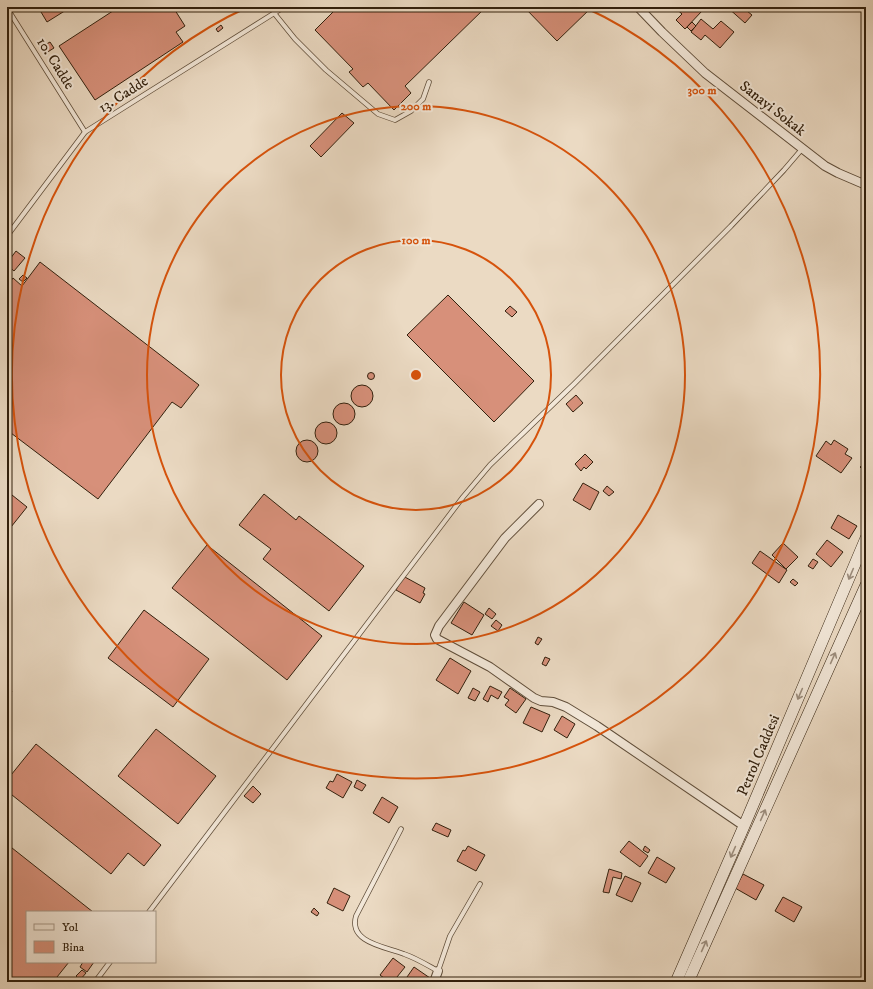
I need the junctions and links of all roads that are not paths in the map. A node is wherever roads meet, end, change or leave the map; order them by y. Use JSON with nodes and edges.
{"nodes":[{"id":1,"x":284,"y":7,"type":"edge"},
{"id":2,"x":638,"y":7,"type":"edge"},
{"id":3,"x":7,"y":8,"type":"edge"},
{"id":4,"x":274,"y":13,"type":"junction"},
{"id":5,"x":429,"y":82,"type":"dead end"},
{"id":6,"x":85,"y":132,"type":"junction"},
{"id":7,"x":802,"y":149,"type":"junction"},
{"id":8,"x":866,"y":185,"type":"edge"},
{"id":9,"x":7,"y":236,"type":"edge"},
{"id":10,"x":539,"y":504,"type":"dead end"},
{"id":11,"x":866,"y":538,"type":"edge"},
{"id":12,"x":866,"y":585,"type":"edge"},
{"id":13,"x":744,"y":826,"type":"junction"},
{"id":14,"x":401,"y":829,"type":"dead end"},
{"id":15,"x":480,"y":884,"type":"dead end"},
{"id":16,"x":150,"y":911,"type":"edge"},
{"id":17,"x":109,"y":963,"type":"edge"},
{"id":18,"x":438,"y":971,"type":"junction"},
{"id":19,"x":95,"y":982,"type":"edge"},
{"id":20,"x":434,"y":982,"type":"edge"},
{"id":21,"x":676,"y":982,"type":"edge"},
{"id":22,"x":688,"y":982,"type":"edge"}],
"edges":[{"from":1,"to":4,"type":"lane","name":"13. Cadde"},
{"from":2,"to":7,"type":"street","name":"Sanayi Sokak"},
{"from":3,"to":6,"type":"lane","name":"10. Cadde"},
{"from":4,"to":5,"type":"lane"},
{"from":4,"to":6,"type":"lane","name":"13. Cadde"},
{"from":6,"to":9,"type":"lane","name":"13. Cadde"},
{"from":7,"to":8,"type":"street","name":"Sanayi Sokak"},
{"from":7,"to":16,"type":"lane"},
{"from":10,"to":13,"type":"street"},
{"from":11,"to":13,"type":"main road","name":"Petrol Caddesi","one_way":true},
{"from":22,"to":12,"type":"main road","name":"Petrol Caddesi","one_way":true},
{"from":13,"to":21,"type":"main road","name":"Petrol Caddesi","one_way":true},
{"from":14,"to":18,"type":"lane"},
{"from":15,"to":18,"type":"lane"},
{"from":17,"to":19,"type":"lane"},
{"from":18,"to":20,"type":"street"}]}
